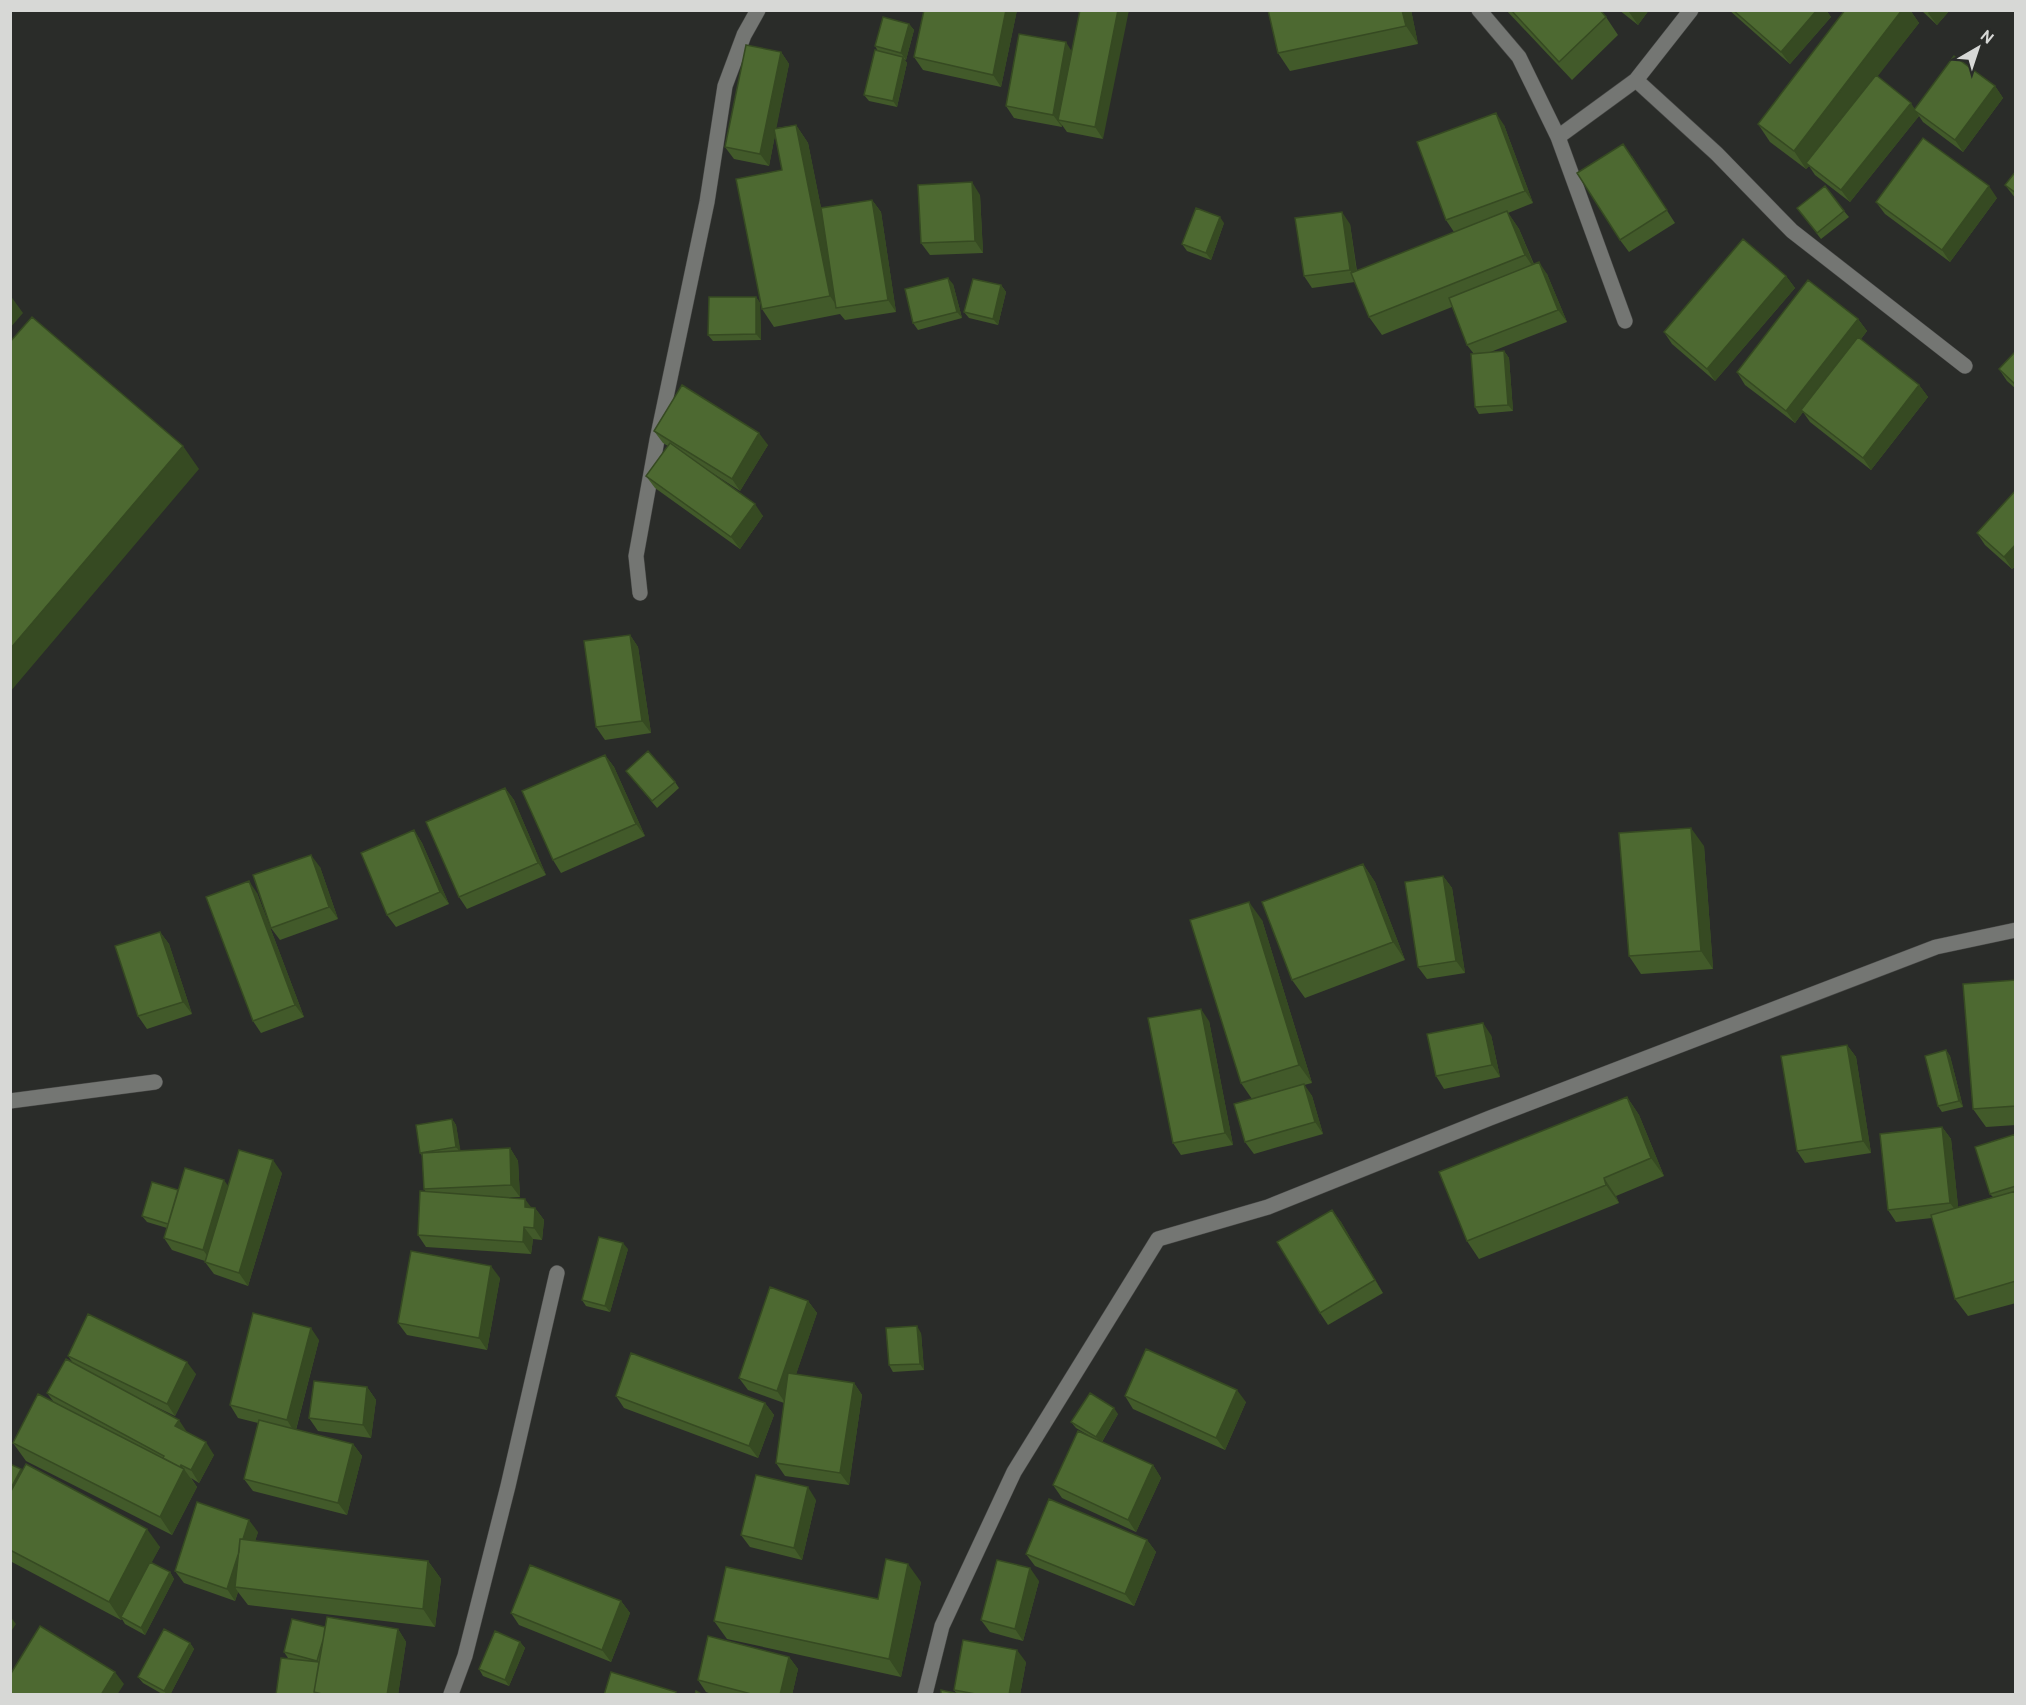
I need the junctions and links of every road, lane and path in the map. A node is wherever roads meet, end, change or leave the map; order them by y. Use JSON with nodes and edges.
{"nodes":[{"id":1,"x":758,"y":10,"type":"edge"},
{"id":2,"x":1479,"y":10,"type":"edge"},
{"id":3,"x":1691,"y":10,"type":"edge"},
{"id":4,"x":1636,"y":80,"type":"junction"},
{"id":5,"x":1558,"y":137,"type":"junction"},
{"id":6,"x":1625,"y":321,"type":"dead end"},
{"id":7,"x":1965,"y":366,"type":"dead end"},
{"id":8,"x":640,"y":593,"type":"dead end"},
{"id":9,"x":2016,"y":930,"type":"edge"},
{"id":10,"x":156,"y":1082,"type":"dead end"},
{"id":11,"x":10,"y":1101,"type":"edge"},
{"id":12,"x":557,"y":1273,"type":"dead end"},
{"id":13,"x":451,"y":1695,"type":"edge"},
{"id":14,"x":925,"y":1695,"type":"edge"}],
"edges":[{"from":1,"to":8,"type":"street"},
{"from":2,"to":5,"type":"street"},
{"from":3,"to":4,"type":"street"},
{"from":4,"to":5,"type":"street"},
{"from":4,"to":7,"type":"street"},
{"from":5,"to":6,"type":"street"},
{"from":9,"to":14,"type":"street"},
{"from":10,"to":11,"type":"street"},
{"from":12,"to":13,"type":"street"}]}
